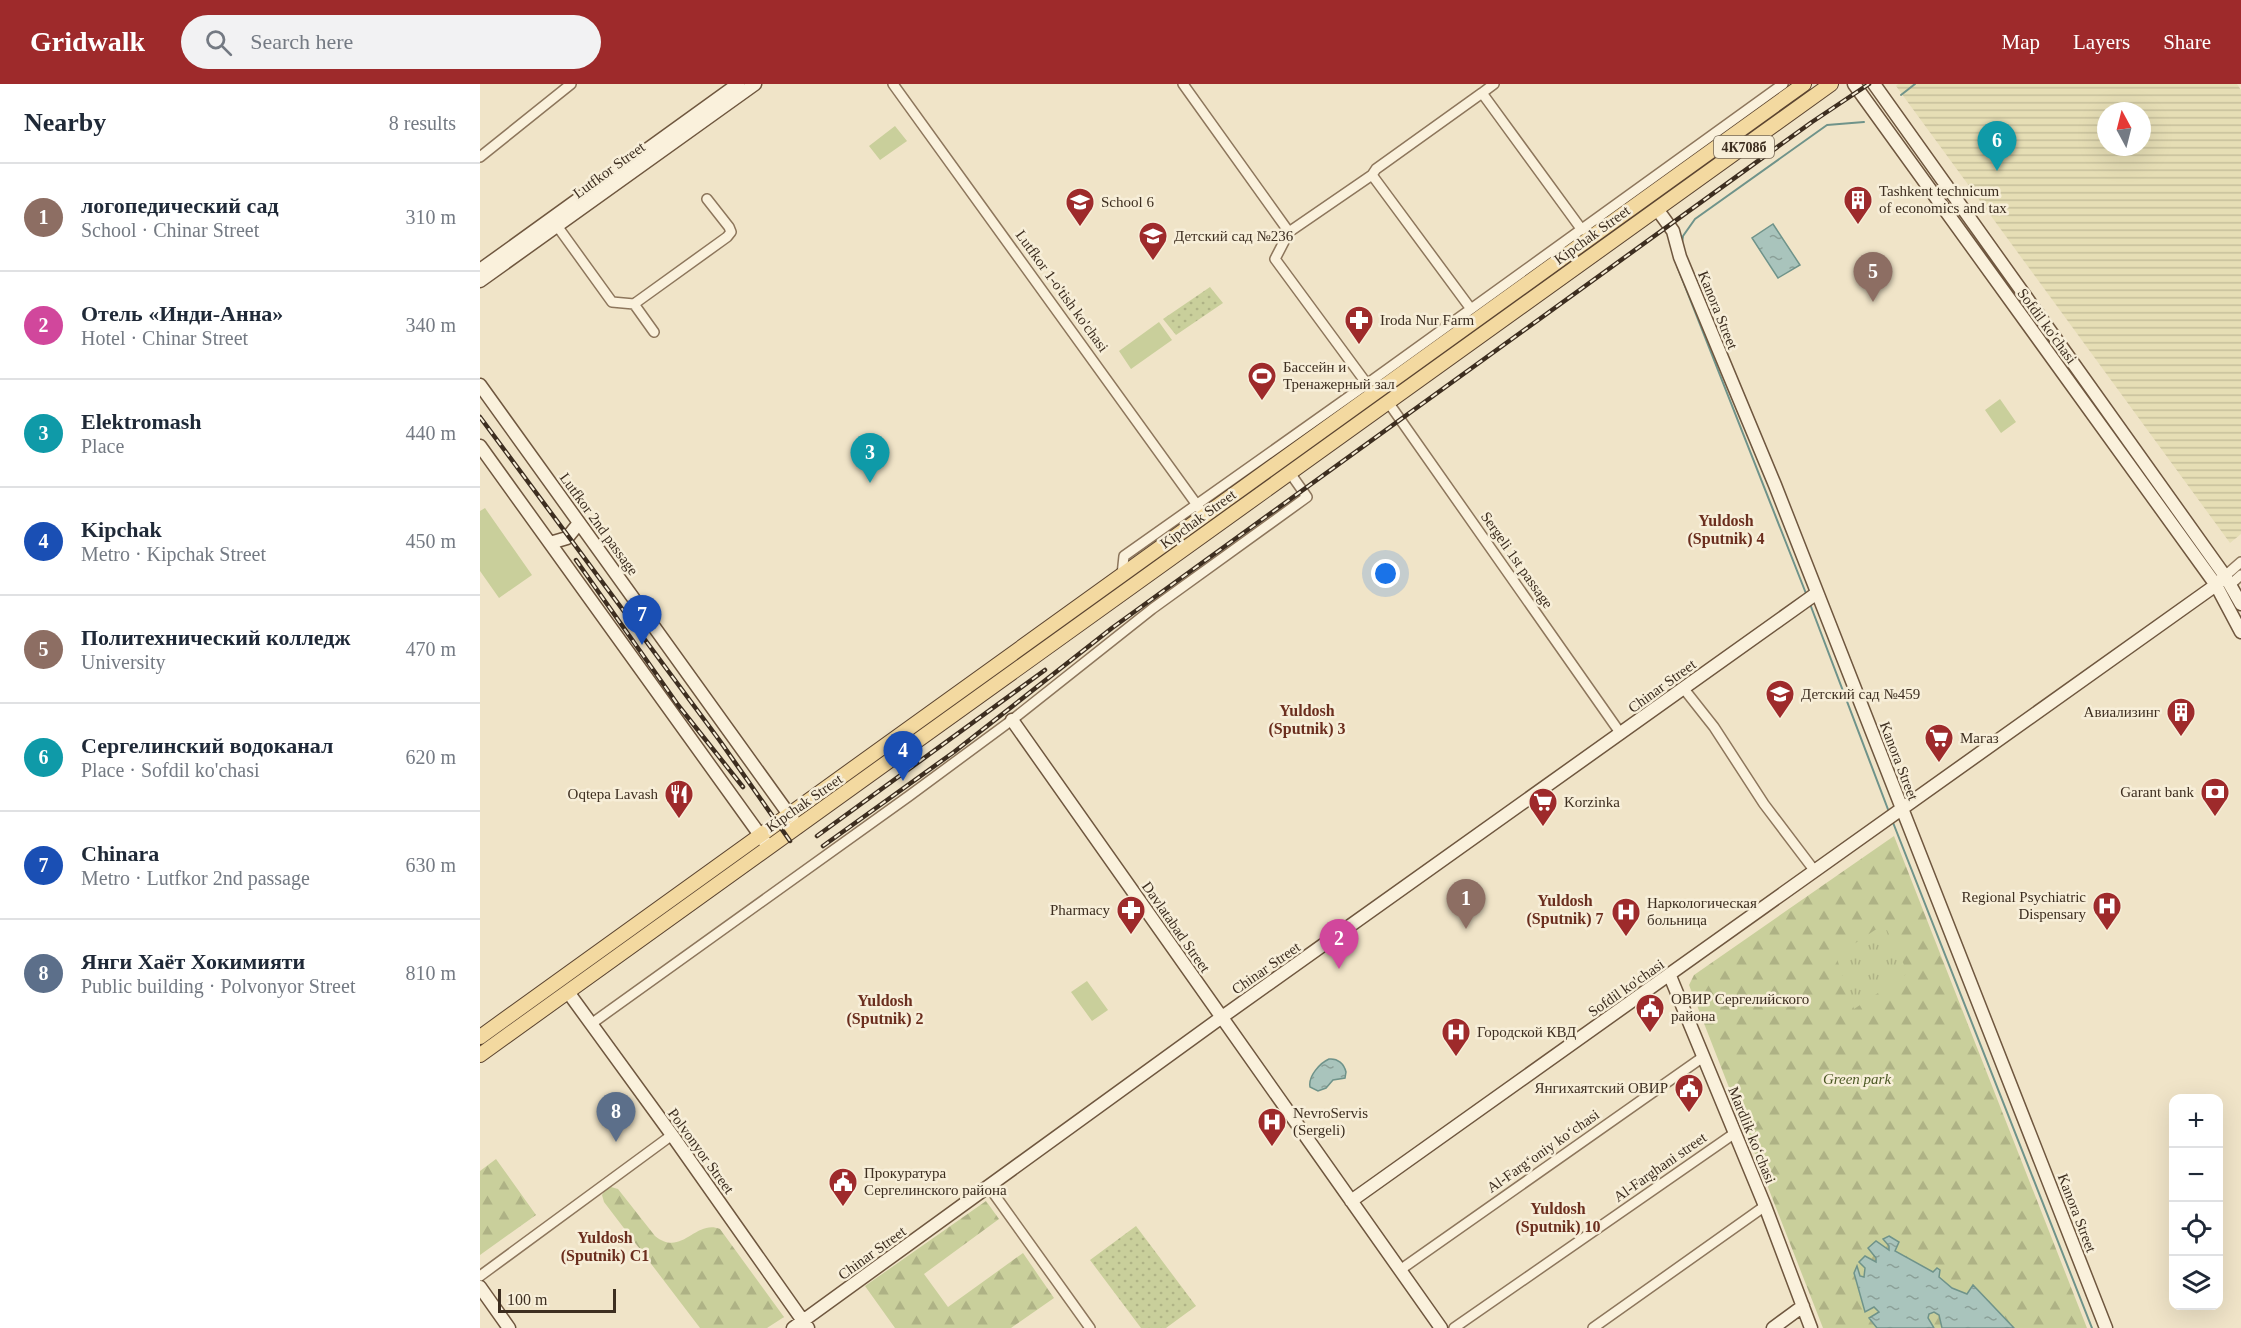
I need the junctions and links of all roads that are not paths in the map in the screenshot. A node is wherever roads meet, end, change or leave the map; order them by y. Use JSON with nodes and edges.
{"nodes":[{"id":1,"x":571,"y":84,"type":"edge"},
{"id":2,"x":738,"y":84,"type":"edge"},
{"id":3,"x":755,"y":84,"type":"edge"},
{"id":4,"x":893,"y":84,"type":"edge"},
{"id":5,"x":1183,"y":84,"type":"edge"},
{"id":6,"x":1494,"y":84,"type":"edge"},
{"id":7,"x":1783,"y":84,"type":"edge"},
{"id":8,"x":1804,"y":84,"type":"edge"},
{"id":9,"x":1831,"y":84,"type":"edge"},
{"id":10,"x":1854,"y":84,"type":"edge"},
{"id":11,"x":1874,"y":84,"type":"edge"},
{"id":12,"x":1482,"y":93,"type":"junction"},
{"id":13,"x":1882,"y":95,"type":"junction"},
{"id":14,"x":1869,"y":105,"type":"junction"},
{"id":15,"x":480,"y":157,"type":"edge"},
{"id":16,"x":1372,"y":175,"type":"junction"},
{"id":17,"x":1676,"y":177,"type":"junction"},
{"id":18,"x":1685,"y":189,"type":"junction"},
{"id":19,"x":707,"y":199,"type":"dead end"},
{"id":20,"x":1657,"y":209,"type":"junction"},
{"id":21,"x":554,"y":222,"type":"junction"},
{"id":22,"x":1582,"y":230,"type":"junction"},
{"id":23,"x":1288,"y":232,"type":"junction"},
{"id":24,"x":480,"y":270,"type":"edge"},
{"id":25,"x":480,"y":281,"type":"edge"},
{"id":26,"x":634,"y":304,"type":"junction"},
{"id":27,"x":2034,"y":308,"type":"junction"},
{"id":28,"x":1471,"y":309,"type":"junction"},
{"id":29,"x":2022,"y":317,"type":"junction"},
{"id":30,"x":654,"y":332,"type":"dead end"},
{"id":31,"x":1367,"y":384,"type":"junction"},
{"id":32,"x":480,"y":385,"type":"edge"},
{"id":33,"x":1388,"y":402,"type":"junction"},
{"id":34,"x":1306,"y":443,"type":"junction"},
{"id":35,"x":480,"y":446,"type":"edge"},
{"id":36,"x":1314,"y":455,"type":"junction"},
{"id":37,"x":1290,"y":473,"type":"junction"},
{"id":38,"x":1201,"y":510,"type":"junction"},
{"id":39,"x":579,"y":523,"type":"junction"},
{"id":40,"x":550,"y":543,"type":"junction"},
{"id":41,"x":2241,"y":561,"type":"edge"},
{"id":42,"x":1122,"y":575,"type":"junction"},
{"id":43,"x":2241,"y":575,"type":"edge"},
{"id":44,"x":2228,"y":580,"type":"junction"},
{"id":45,"x":2216,"y":585,"type":"junction"},
{"id":46,"x":1131,"y":587,"type":"junction"},
{"id":47,"x":1811,"y":597,"type":"junction"},
{"id":48,"x":2241,"y":603,"type":"edge"},
{"id":49,"x":2241,"y":632,"type":"edge"},
{"id":50,"x":1684,"y":689,"type":"junction"},
{"id":51,"x":1012,"y":720,"type":"junction"},
{"id":52,"x":919,"y":722,"type":"junction"},
{"id":53,"x":928,"y":734,"type":"junction"},
{"id":54,"x":1621,"y":734,"type":"junction"},
{"id":55,"x":1894,"y":813,"type":"junction"},
{"id":56,"x":788,"y":814,"type":"junction"},
{"id":57,"x":798,"y":827,"type":"junction"},
{"id":58,"x":760,"y":835,"type":"junction"},
{"id":59,"x":770,"y":847,"type":"junction"},
{"id":60,"x":1814,"y":870,"type":"junction"},
{"id":61,"x":575,"y":969,"type":"junction"},
{"id":62,"x":1670,"y":976,"type":"junction"},
{"id":63,"x":584,"y":981,"type":"junction"},
{"id":64,"x":568,"y":992,"type":"junction"},
{"id":65,"x":1221,"y":1017,"type":"junction"},
{"id":66,"x":591,"y":1024,"type":"junction"},
{"id":67,"x":480,"y":1037,"type":"edge"},
{"id":68,"x":480,"y":1055,"type":"edge"},
{"id":69,"x":1703,"y":1057,"type":"junction"},
{"id":70,"x":1736,"y":1133,"type":"junction"},
{"id":71,"x":672,"y":1134,"type":"junction"},
{"id":72,"x":989,"y":1187,"type":"junction"},
{"id":73,"x":1351,"y":1201,"type":"junction"},
{"id":74,"x":1765,"y":1206,"type":"junction"},
{"id":75,"x":1400,"y":1270,"type":"junction"},
{"id":76,"x":480,"y":1276,"type":"edge"},
{"id":77,"x":480,"y":1287,"type":"edge"},
{"id":78,"x":1803,"y":1306,"type":"junction"},
{"id":79,"x":801,"y":1326,"type":"edge"},
{"id":80,"x":509,"y":1328,"type":"edge"},
{"id":81,"x":1090,"y":1328,"type":"edge"},
{"id":82,"x":1441,"y":1328,"type":"edge"},
{"id":83,"x":1454,"y":1328,"type":"edge"},
{"id":84,"x":1593,"y":1328,"type":"edge"},
{"id":85,"x":1773,"y":1328,"type":"edge"},
{"id":86,"x":1811,"y":1328,"type":"edge"},
{"id":87,"x":2106,"y":1328,"type":"edge"}],
"edges":[{"from":1,"to":15,"type":"street"},
{"from":2,"to":21,"type":"street","name":"Lutfkor Street"},
{"from":3,"to":21,"type":"street","name":"Lutfkor Street"},
{"from":4,"to":38,"type":"street","name":"Lutfkor 1-o'tish ko'chasi"},
{"from":5,"to":23,"type":"street"},
{"from":6,"to":12,"type":"street"},
{"from":7,"to":22,"type":"street","name":"Kipchak Street"},
{"from":8,"to":17,"type":"main road","name":"Kipchak Street"},
{"from":9,"to":18,"type":"main road","name":"Kipchak Street","number":"4К708б"},
{"from":10,"to":14,"type":"street","name":"Sofdil ko'chasi"},
{"from":11,"to":13,"type":"street","name":"Sofdil ko'chasi"},
{"from":12,"to":16,"type":"street"},
{"from":12,"to":22,"type":"street"},
{"from":13,"to":14,"type":"street"},
{"from":13,"to":27,"type":"street","name":"Sofdil ko'chasi"},
{"from":14,"to":29,"type":"street","name":"Sofdil ko'chasi"},
{"from":16,"to":23,"type":"street"},
{"from":16,"to":28,"type":"street"},
{"from":17,"to":18,"type":"main road"},
{"from":17,"to":34,"type":"main road","name":"Kipchak Street"},
{"from":18,"to":20,"type":"main road","name":"Kipchak Street","number":"4К708б"},
{"from":19,"to":26,"type":"street"},
{"from":20,"to":33,"type":"main road","name":"Kipchak Street"},
{"from":20,"to":47,"type":"street","name":"Kanora Street"},
{"from":21,"to":24,"type":"street","name":"Lutfkor Street"},
{"from":21,"to":25,"type":"street","name":"Lutfkor Street"},
{"from":21,"to":26,"type":"street"},
{"from":22,"to":28,"type":"street","name":"Kipchak Street"},
{"from":23,"to":31,"type":"street"},
{"from":26,"to":30,"type":"street"},
{"from":27,"to":29,"type":"street"},
{"from":27,"to":44,"type":"street","name":"Sofdil ko'chasi"},
{"from":28,"to":31,"type":"street","name":"Kipchak Street"},
{"from":29,"to":45,"type":"street","name":"Sofdil ko'chasi"},
{"from":31,"to":38,"type":"street","name":"Kipchak Street"},
{"from":32,"to":39,"type":"street","name":"Lutfkor 2nd passage"},
{"from":33,"to":36,"type":"main road","name":"Kipchak Street"},
{"from":33,"to":54,"type":"street","name":"Sergeli 1st passage"},
{"from":34,"to":36,"type":"main road"},
{"from":34,"to":38,"type":"main road","name":"Kipchak Street"},
{"from":35,"to":40,"type":"street"},
{"from":36,"to":37,"type":"main road","name":"Kipchak Street"},
{"from":37,"to":46,"type":"main road","name":"Kipchak Street"},
{"from":37,"to":51,"type":"street"},
{"from":38,"to":42,"type":"main road","name":"Kipchak Street"},
{"from":39,"to":40,"type":"street"},
{"from":39,"to":56,"type":"street","name":"Lutfkor 2nd passage"},
{"from":40,"to":58,"type":"street"},
{"from":41,"to":44,"type":"street","name":"Sofdil ko'chasi"},
{"from":42,"to":46,"type":"main road"},
{"from":42,"to":52,"type":"main road","name":"Kipchak Street"},
{"from":43,"to":44,"type":"street","name":"Sofdil ko'chasi"},
{"from":44,"to":45,"type":"street","name":"Sofdil ko'chasi"},
{"from":44,"to":48,"type":"street"},
{"from":45,"to":49,"type":"street"},
{"from":45,"to":55,"type":"street","name":"Sofdil ko'chasi"},
{"from":46,"to":53,"type":"main road","name":"Kipchak Street"},
{"from":47,"to":50,"type":"street","name":"Chinar Street"},
{"from":47,"to":55,"type":"street","name":"Kanora Street"},
{"from":50,"to":54,"type":"street","name":"Chinar Street"},
{"from":50,"to":60,"type":"street"},
{"from":51,"to":65,"type":"street","name":"Davlatabad Street"},
{"from":51,"to":66,"type":"street"},
{"from":52,"to":53,"type":"main road"},
{"from":52,"to":56,"type":"main road","name":"Kipchak Street"},
{"from":53,"to":57,"type":"main road","name":"Kipchak Street"},
{"from":54,"to":65,"type":"street","name":"Chinar Street"},
{"from":55,"to":60,"type":"street","name":"Sofdil ko'chasi"},
{"from":55,"to":87,"type":"street","name":"Kanora Street"},
{"from":56,"to":57,"type":"street","name":"Lutfkor 2nd passage"},
{"from":56,"to":58,"type":"main road","name":"Kipchak Street"},
{"from":57,"to":59,"type":"main road","name":"Kipchak Street"},
{"from":58,"to":59,"type":"street"},
{"from":58,"to":61,"type":"main road","name":"Kipchak Street"},
{"from":59,"to":63,"type":"main road","name":"Kipchak Street"},
{"from":60,"to":62,"type":"street","name":"Sofdil ko'chasi"},
{"from":61,"to":63,"type":"main road"},
{"from":61,"to":67,"type":"main road","name":"Kipchak Street"},
{"from":62,"to":69,"type":"street","name":"Mardlik ko‘chasi"},
{"from":62,"to":73,"type":"street","name":"Sofdil ko'chasi"},
{"from":63,"to":64,"type":"main road","name":"Kipchak Street"},
{"from":64,"to":66,"type":"street","name":"Polvonyor Street"},
{"from":64,"to":68,"type":"main road","name":"Kipchak Street"},
{"from":65,"to":72,"type":"street","name":"Chinar Street"},
{"from":65,"to":73,"type":"street","name":"Davlatabad Street"},
{"from":66,"to":71,"type":"street","name":"Polvonyor Street"},
{"from":69,"to":70,"type":"street","name":"Mardlik ko‘chasi"},
{"from":69,"to":75,"type":"street","name":"Al-Farg‘oniy ko‘chasi"},
{"from":70,"to":74,"type":"street","name":"Mardlik ko‘chasi"},
{"from":70,"to":83,"type":"street","name":"Al-Farghani street"},
{"from":71,"to":76,"type":"street"},
{"from":71,"to":79,"type":"street","name":"Polvonyor Street"},
{"from":72,"to":79,"type":"street","name":"Chinar Street"},
{"from":72,"to":81,"type":"street"},
{"from":73,"to":75,"type":"street","name":"Davlatabad Street"},
{"from":74,"to":78,"type":"street","name":"Mardlik ko‘chasi"},
{"from":74,"to":84,"type":"street"},
{"from":75,"to":82,"type":"street","name":"Davlatabad Street"},
{"from":77,"to":80,"type":"street"},
{"from":78,"to":85,"type":"street"},
{"from":78,"to":86,"type":"street","name":"Mardlik ko‘chasi"}]}
